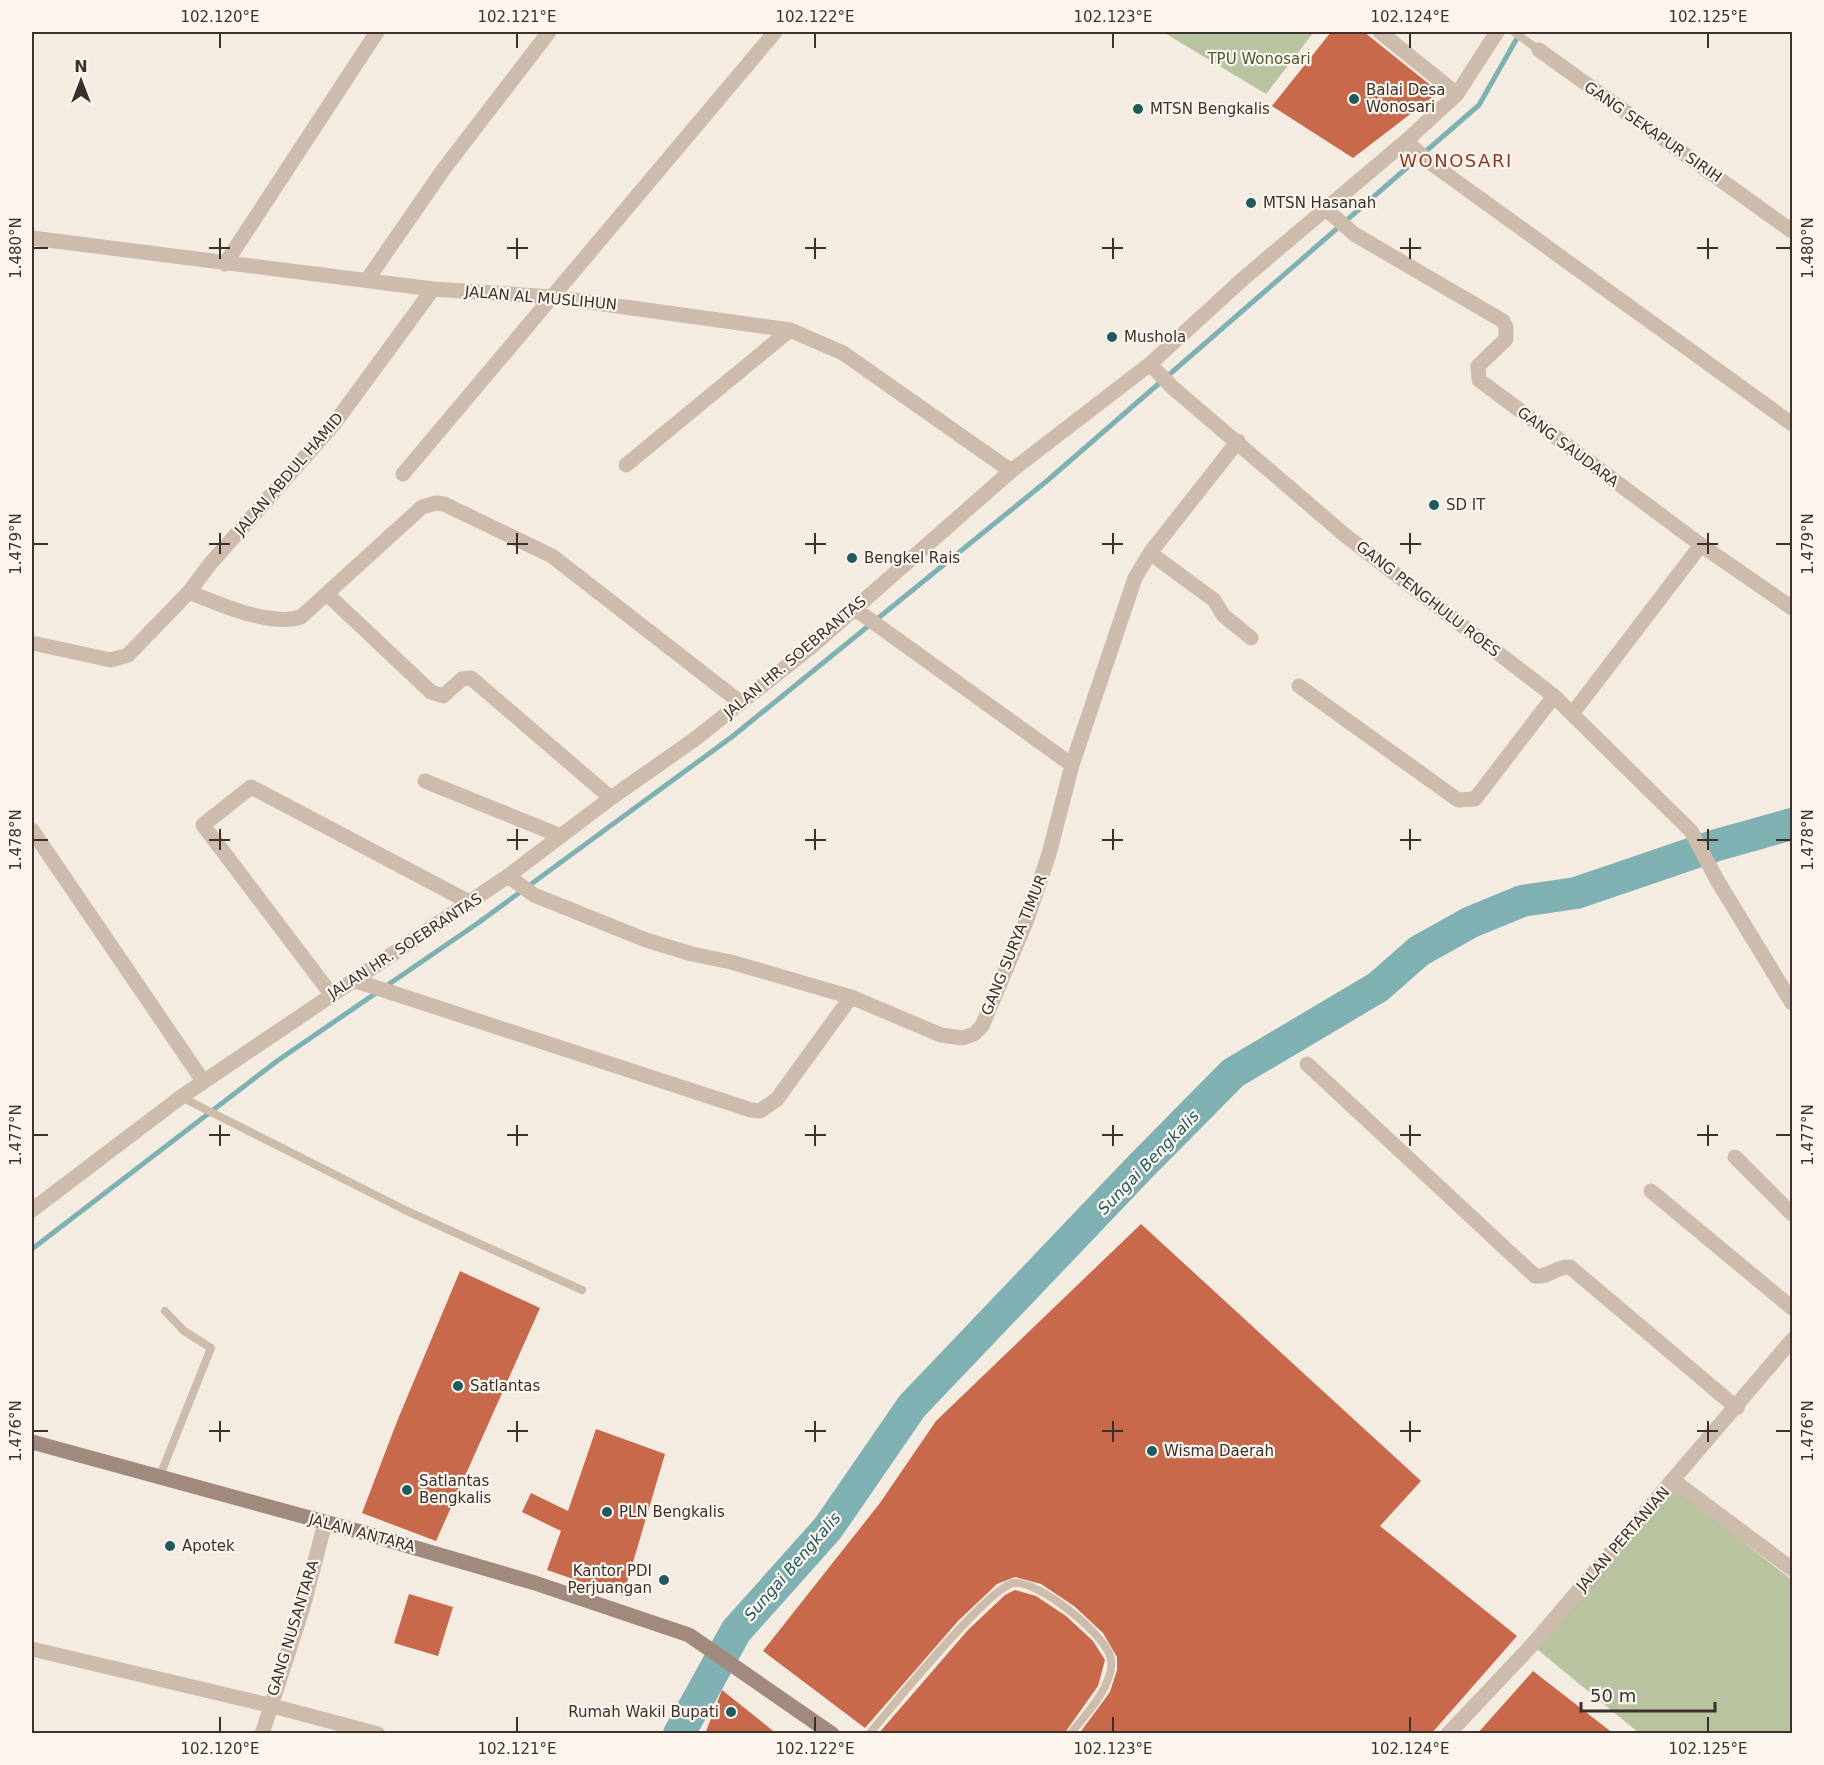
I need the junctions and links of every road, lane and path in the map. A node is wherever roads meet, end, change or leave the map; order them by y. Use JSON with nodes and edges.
{"nodes":[{"id":1,"x":377,"y":32,"type":"edge"},
{"id":2,"x":549,"y":32,"type":"edge"},
{"id":3,"x":775,"y":32,"type":"edge"},
{"id":4,"x":1380,"y":32,"type":"edge"},
{"id":5,"x":1497,"y":32,"type":"edge"},
{"id":6,"x":1514,"y":32,"type":"edge"},
{"id":7,"x":1539,"y":50,"type":"joint"},
{"id":8,"x":1457,"y":94,"type":"junction"},
{"id":9,"x":1410,"y":146,"type":"junction"},
{"id":10,"x":1332,"y":215,"type":"junction"},
{"id":11,"x":1792,"y":231,"type":"edge"},
{"id":12,"x":32,"y":238,"type":"edge"},
{"id":13,"x":225,"y":264,"type":"junction"},
{"id":14,"x":367,"y":280,"type":"junction"},
{"id":15,"x":433,"y":289,"type":"junction"},
{"id":16,"x":553,"y":297,"type":"junction"},
{"id":17,"x":790,"y":330,"type":"junction"},
{"id":18,"x":1154,"y":369,"type":"junction"},
{"id":19,"x":1792,"y":424,"type":"edge"},
{"id":20,"x":1238,"y":441,"type":"junction"},
{"id":21,"x":626,"y":465,"type":"dead end"},
{"id":22,"x":1011,"y":471,"type":"junction"},
{"id":23,"x":403,"y":474,"type":"dead end"},
{"id":24,"x":1701,"y":545,"type":"junction"},
{"id":25,"x":1150,"y":553,"type":"junction"},
{"id":26,"x":189,"y":592,"type":"junction"},
{"id":27,"x":328,"y":595,"type":"junction"},
{"id":28,"x":855,"y":609,"type":"junction"},
{"id":29,"x":1792,"y":609,"type":"edge"},
{"id":30,"x":1251,"y":638,"type":"dead end"},
{"id":31,"x":32,"y":642,"type":"edge"},
{"id":32,"x":1299,"y":686,"type":"dead end"},
{"id":33,"x":1554,"y":696,"type":"junction"},
{"id":34,"x":741,"y":703,"type":"junction"},
{"id":35,"x":1572,"y":714,"type":"junction"},
{"id":36,"x":1072,"y":765,"type":"junction"},
{"id":37,"x":425,"y":781,"type":"dead end"},
{"id":38,"x":611,"y":798,"type":"junction"},
{"id":39,"x":32,"y":830,"type":"edge"},
{"id":40,"x":561,"y":836,"type":"junction"},
{"id":41,"x":513,"y":880,"type":"junction"},
{"id":42,"x":471,"y":903,"type":"junction"},
{"id":43,"x":353,"y":980,"type":"junction"},
{"id":44,"x":331,"y":994,"type":"junction"},
{"id":45,"x":851,"y":997,"type":"junction"},
{"id":46,"x":1792,"y":1003,"type":"edge"},
{"id":47,"x":1307,"y":1064,"type":"dead end"},
{"id":48,"x":203,"y":1081,"type":"junction"},
{"id":49,"x":186,"y":1099,"type":"junction"},
{"id":50,"x":1735,"y":1157,"type":"dead end"},
{"id":51,"x":1651,"y":1191,"type":"dead end"},
{"id":52,"x":32,"y":1210,"type":"edge"},
{"id":53,"x":1792,"y":1214,"type":"edge"},
{"id":54,"x":582,"y":1290,"type":"dead end"},
{"id":55,"x":1792,"y":1308,"type":"edge"},
{"id":56,"x":165,"y":1311,"type":"dead end"},
{"id":57,"x":1792,"y":1340,"type":"edge"},
{"id":58,"x":1737,"y":1408,"type":"junction"},
{"id":59,"x":32,"y":1442,"type":"edge"},
{"id":60,"x":159,"y":1478,"type":"junction"},
{"id":61,"x":1674,"y":1481,"type":"junction"},
{"id":62,"x":325,"y":1523,"type":"junction"},
{"id":63,"x":1792,"y":1569,"type":"edge"},
{"id":64,"x":32,"y":1649,"type":"edge"},
{"id":65,"x":269,"y":1705,"type":"junction"},
{"id":66,"x":262,"y":1734,"type":"edge"},
{"id":67,"x":378,"y":1734,"type":"edge"},
{"id":68,"x":832,"y":1734,"type":"edge"},
{"id":69,"x":869,"y":1734,"type":"edge"},
{"id":70,"x":1070,"y":1734,"type":"edge"},
{"id":71,"x":1448,"y":1734,"type":"edge"}],
"edges":[{"from":1,"to":13,"type":"street"},
{"from":2,"to":14,"type":"street"},
{"from":3,"to":16,"type":"street"},
{"from":4,"to":8,"type":"street"},
{"from":5,"to":8,"type":"street","name":"JALAN HR. SOEBRANTAS"},
{"from":6,"to":7,"type":"lane","name":"GANG SEKAPUR SIRIH"},
{"from":7,"to":11,"type":"street","name":"GANG SEKAPUR SIRIH"},
{"from":8,"to":9,"type":"street","name":"JALAN HR. SOEBRANTAS"},
{"from":9,"to":10,"type":"street","name":"JALAN HR. SOEBRANTAS"},
{"from":9,"to":19,"type":"street"},
{"from":10,"to":18,"type":"street","name":"JALAN HR. SOEBRANTAS"},
{"from":10,"to":24,"type":"street","name":"GANG SAUDARA"},
{"from":12,"to":13,"type":"street","name":"JALAN AL MUSLIHUN"},
{"from":13,"to":14,"type":"street","name":"JALAN AL MUSLIHUN"},
{"from":14,"to":15,"type":"street","name":"JALAN AL MUSLIHUN"},
{"from":15,"to":16,"type":"street","name":"JALAN AL MUSLIHUN"},
{"from":15,"to":26,"type":"street","name":"JALAN ABDUL HAMID"},
{"from":16,"to":17,"type":"street","name":"JALAN AL MUSLIHUN"},
{"from":16,"to":23,"type":"street"},
{"from":17,"to":21,"type":"street"},
{"from":17,"to":22,"type":"street","name":"JALAN AL MUSLIHUN"},
{"from":18,"to":20,"type":"street","name":"GANG PENGHULU ROES"},
{"from":18,"to":22,"type":"street","name":"JALAN HR. SOEBRANTAS"},
{"from":20,"to":25,"type":"street","name":"GANG SURYA TIMUR"},
{"from":20,"to":33,"type":"street","name":"GANG PENGHULU ROES"},
{"from":22,"to":28,"type":"street","name":"JALAN HR. SOEBRANTAS"},
{"from":24,"to":29,"type":"street"},
{"from":24,"to":35,"type":"street"},
{"from":25,"to":30,"type":"street"},
{"from":25,"to":36,"type":"street","name":"GANG SURYA TIMUR"},
{"from":26,"to":27,"type":"street"},
{"from":26,"to":31,"type":"street","name":"JALAN ABDUL HAMID"},
{"from":27,"to":34,"type":"street"},
{"from":27,"to":38,"type":"street"},
{"from":28,"to":34,"type":"street","name":"JALAN HR. SOEBRANTAS"},
{"from":28,"to":36,"type":"street"},
{"from":32,"to":33,"type":"street"},
{"from":33,"to":35,"type":"street","name":"GANG PENGHULU ROES"},
{"from":34,"to":38,"type":"street","name":"JALAN HR. SOEBRANTAS"},
{"from":35,"to":46,"type":"street","name":"GANG PENGHULU ROES"},
{"from":36,"to":45,"type":"street","name":"GANG SURYA TIMUR"},
{"from":37,"to":40,"type":"street"},
{"from":38,"to":40,"type":"street","name":"JALAN HR. SOEBRANTAS"},
{"from":39,"to":48,"type":"street"},
{"from":40,"to":41,"type":"street","name":"JALAN HR. SOEBRANTAS"},
{"from":41,"to":42,"type":"street","name":"JALAN HR. SOEBRANTAS"},
{"from":41,"to":45,"type":"street","name":"GANG SURYA TIMUR"},
{"from":42,"to":43,"type":"street","name":"JALAN HR. SOEBRANTAS"},
{"from":42,"to":44,"type":"street"},
{"from":43,"to":44,"type":"street","name":"JALAN HR. SOEBRANTAS"},
{"from":43,"to":45,"type":"street"},
{"from":44,"to":48,"type":"street","name":"JALAN HR. SOEBRANTAS"},
{"from":47,"to":58,"type":"street"},
{"from":48,"to":49,"type":"street","name":"JALAN HR. SOEBRANTAS"},
{"from":49,"to":52,"type":"street","name":"JALAN HR. SOEBRANTAS"},
{"from":49,"to":54,"type":"lane"},
{"from":50,"to":53,"type":"street"},
{"from":51,"to":55,"type":"street"},
{"from":56,"to":60,"type":"lane"},
{"from":57,"to":58,"type":"street","name":"JALAN PERTANIAN"},
{"from":58,"to":61,"type":"street","name":"JALAN PERTANIAN"},
{"from":59,"to":60,"type":"street","name":"JALAN ANTARA"},
{"from":60,"to":62,"type":"street","name":"JALAN ANTARA"},
{"from":61,"to":63,"type":"street"},
{"from":61,"to":71,"type":"street","name":"JALAN PERTANIAN"},
{"from":62,"to":65,"type":"street","name":"GANG NUSANTARA"},
{"from":62,"to":68,"type":"street","name":"JALAN ANTARA"},
{"from":64,"to":65,"type":"street"},
{"from":65,"to":66,"type":"street","name":"GANG NUSANTARA"},
{"from":65,"to":67,"type":"street"},
{"from":69,"to":70,"type":"lane"}]}
